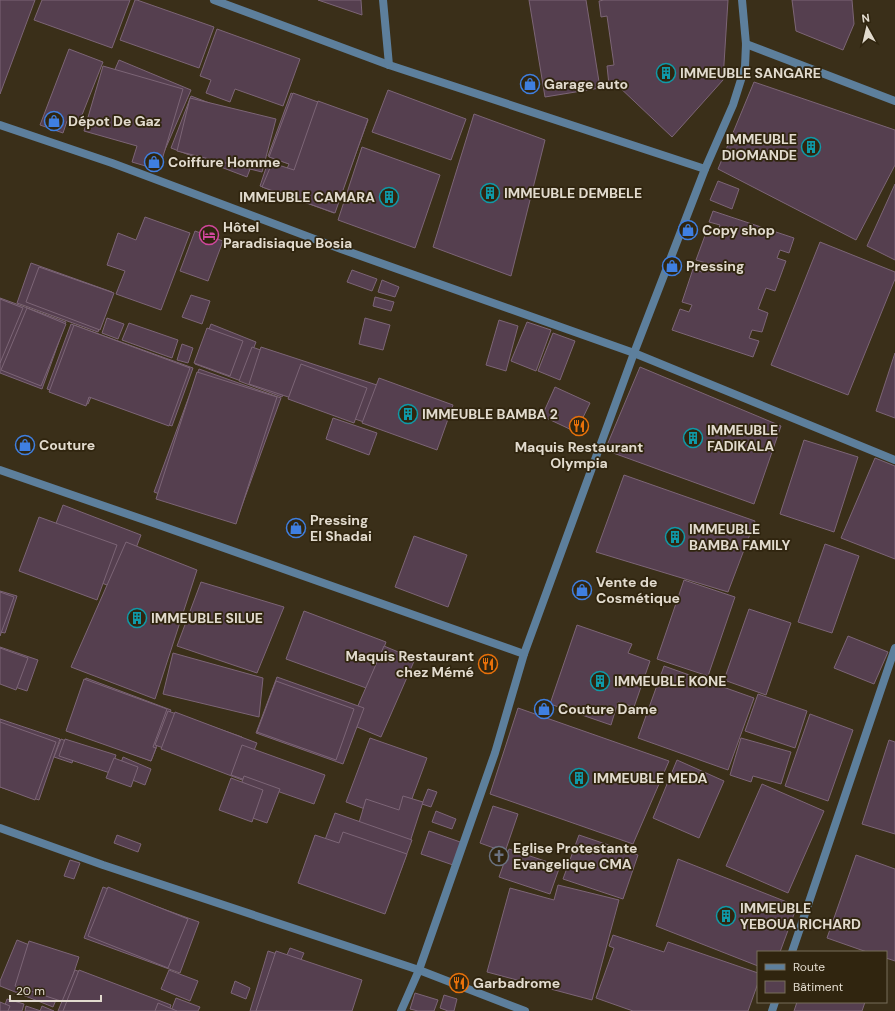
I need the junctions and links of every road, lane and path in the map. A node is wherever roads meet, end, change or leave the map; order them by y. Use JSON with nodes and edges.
{"nodes":[{"id":1,"x":214,"y":0,"type":"edge"},
{"id":2,"x":383,"y":0,"type":"edge"},
{"id":3,"x":742,"y":0,"type":"edge"},
{"id":4,"x":746,"y":44,"type":"junction"},
{"id":5,"x":389,"y":65,"type":"junction"},
{"id":6,"x":895,"y":101,"type":"edge"},
{"id":7,"x":0,"y":125,"type":"edge"},
{"id":8,"x":705,"y":169,"type":"junction"},
{"id":9,"x":634,"y":353,"type":"junction"},
{"id":10,"x":895,"y":460,"type":"edge"},
{"id":11,"x":0,"y":470,"type":"edge"},
{"id":12,"x":895,"y":648,"type":"edge"},
{"id":13,"x":524,"y":654,"type":"junction"},
{"id":14,"x":0,"y":828,"type":"edge"},
{"id":15,"x":792,"y":951,"type":"edge"},
{"id":16,"x":419,"y":970,"type":"junction"},
{"id":17,"x":401,"y":1011,"type":"edge"},
{"id":18,"x":526,"y":1011,"type":"edge"}],
"edges":[{"from":1,"to":5,"type":"street"},
{"from":2,"to":5,"type":"street"},
{"from":3,"to":4,"type":"street"},
{"from":4,"to":6,"type":"street"},
{"from":4,"to":8,"type":"street"},
{"from":5,"to":8,"type":"street"},
{"from":7,"to":9,"type":"street"},
{"from":8,"to":9,"type":"street"},
{"from":9,"to":10,"type":"street"},
{"from":9,"to":13,"type":"street"},
{"from":11,"to":13,"type":"street"},
{"from":12,"to":15,"type":"street"},
{"from":13,"to":16,"type":"street"},
{"from":14,"to":16,"type":"street"},
{"from":16,"to":17,"type":"street"},
{"from":16,"to":18,"type":"street"}]}
